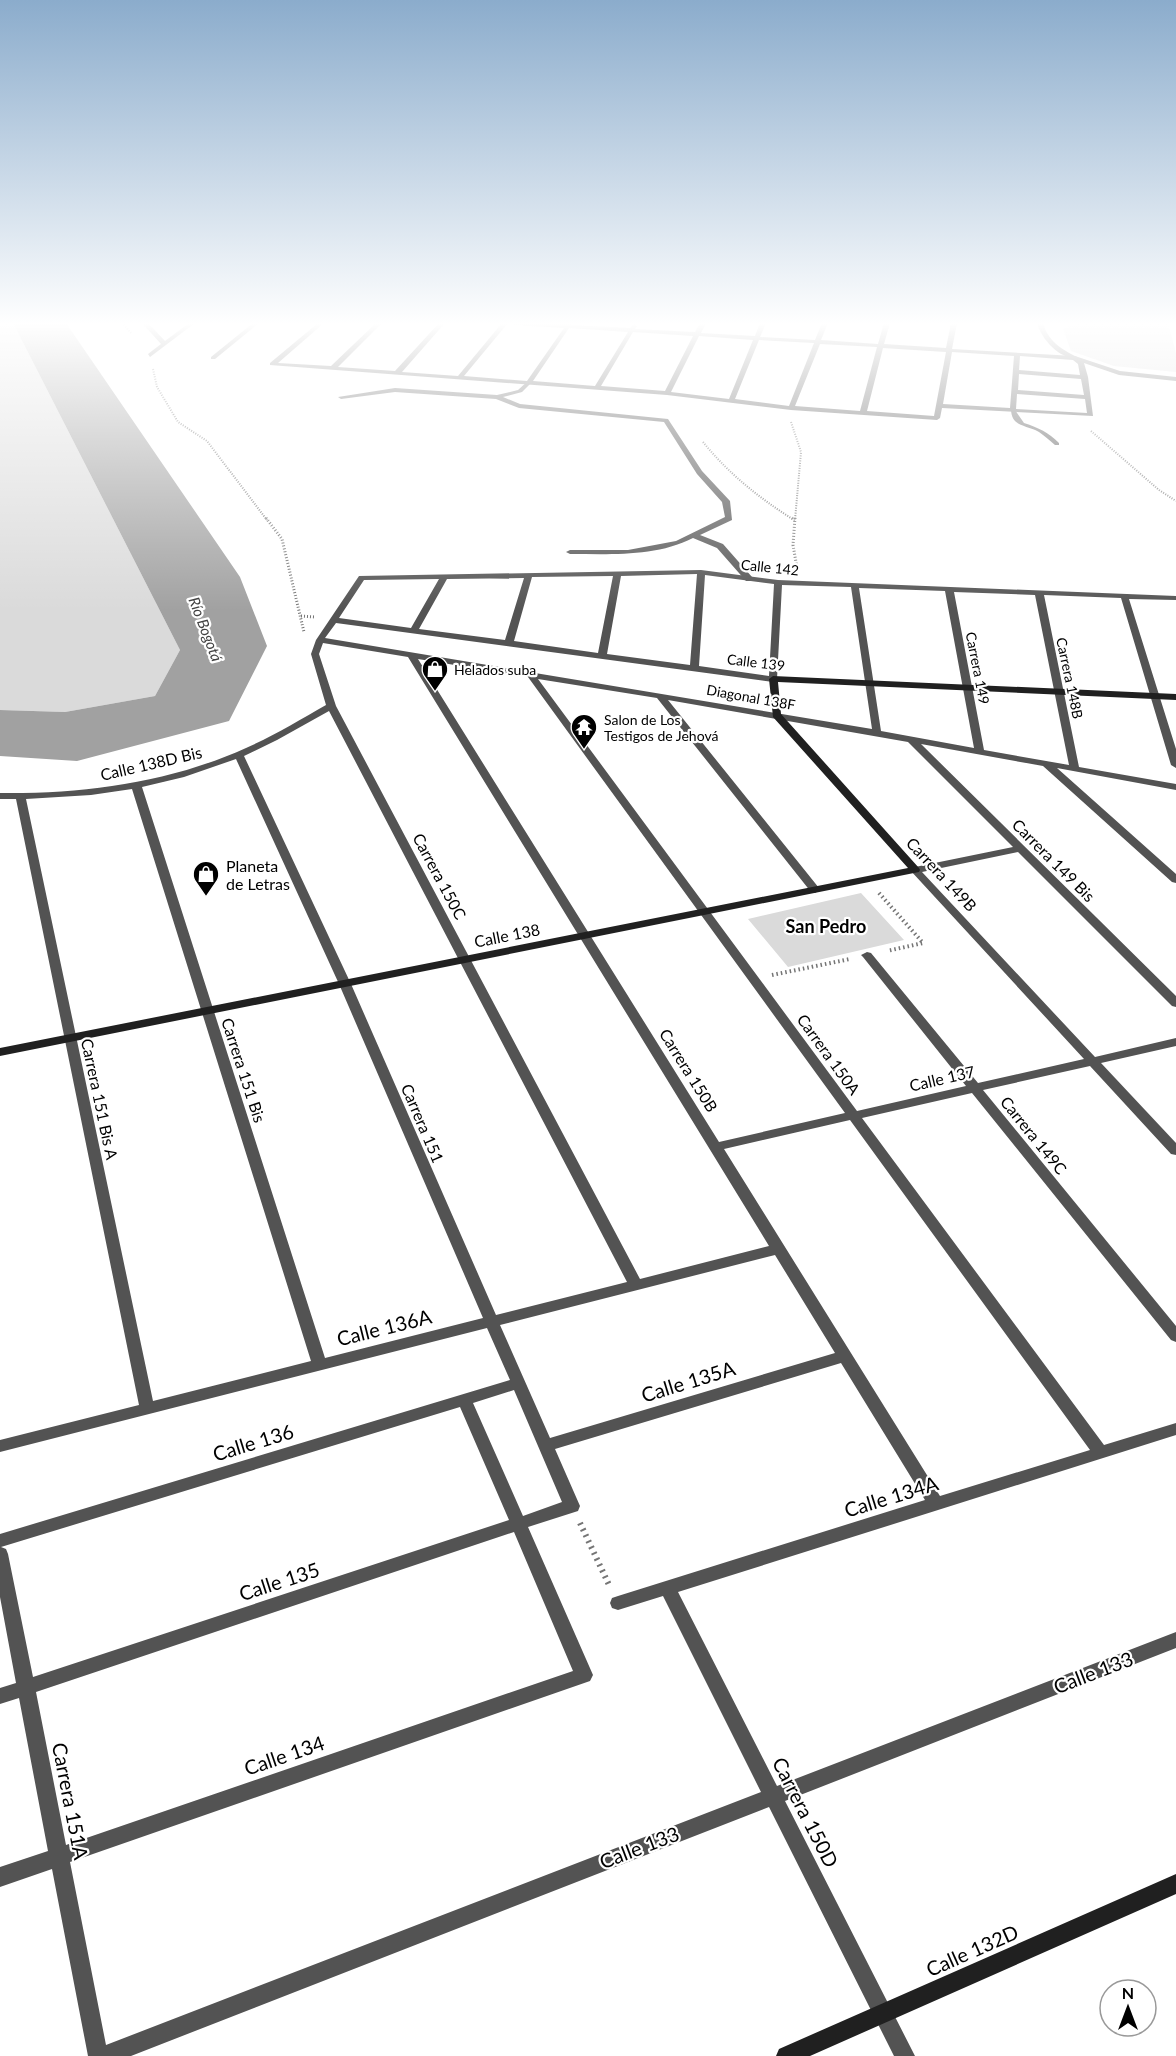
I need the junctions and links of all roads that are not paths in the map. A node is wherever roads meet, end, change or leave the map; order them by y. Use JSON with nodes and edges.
{"nodes":[{"id":1,"x":655,"y":419,"type":"edge"},
{"id":2,"x":1015,"y":419,"type":"edge"},
{"id":3,"x":1057,"y":444,"type":"dead end"},
{"id":4,"x":694,"y":536,"type":"junction"},
{"id":5,"x":570,"y":552,"type":"dead end"},
{"id":6,"x":701,"y":572,"type":"junction"},
{"id":7,"x":618,"y":573,"type":"junction"},
{"id":8,"x":529,"y":575,"type":"junction"},
{"id":9,"x":445,"y":576,"type":"junction"},
{"id":10,"x":749,"y":579,"type":"junction"},
{"id":11,"x":778,"y":582,"type":"junction"},
{"id":12,"x":855,"y":586,"type":"junction"},
{"id":13,"x":949,"y":589,"type":"junction"},
{"id":14,"x":1039,"y":593,"type":"junction"},
{"id":15,"x":1124,"y":596,"type":"junction"},
{"id":16,"x":1176,"y":598,"type":"edge"},
{"id":17,"x":335,"y":620,"type":"junction"},
{"id":18,"x":414,"y":630,"type":"junction"},
{"id":19,"x":320,"y":640,"type":"junction"},
{"id":20,"x":510,"y":643,"type":"junction"},
{"id":21,"x":411,"y":654,"type":"junction"},
{"id":22,"x":602,"y":656,"type":"junction"},
{"id":23,"x":694,"y":668,"type":"junction"},
{"id":24,"x":530,"y":674,"type":"junction"},
{"id":25,"x":773,"y":679,"type":"junction"},
{"id":26,"x":870,"y":683,"type":"junction"},
{"id":27,"x":968,"y":688,"type":"junction"},
{"id":28,"x":1060,"y":692,"type":"junction"},
{"id":29,"x":660,"y":696,"type":"junction"},
{"id":30,"x":1156,"y":696,"type":"junction"},
{"id":31,"x":1176,"y":697,"type":"edge"},
{"id":32,"x":331,"y":706,"type":"junction"},
{"id":33,"x":776,"y":715,"type":"junction"},
{"id":34,"x":877,"y":733,"type":"junction"},
{"id":35,"x":911,"y":740,"type":"junction"},
{"id":36,"x":980,"y":752,"type":"junction"},
{"id":37,"x":239,"y":755,"type":"junction"},
{"id":38,"x":1046,"y":764,"type":"junction"},
{"id":39,"x":1176,"y":765,"type":"edge"},
{"id":40,"x":1075,"y":769,"type":"junction"},
{"id":41,"x":136,"y":785,"type":"junction"},
{"id":42,"x":1176,"y":787,"type":"edge"},
{"id":43,"x":0,"y":796,"type":"edge"},
{"id":44,"x":21,"y":797,"type":"junction"},
{"id":45,"x":1021,"y":848,"type":"junction"},
{"id":46,"x":915,"y":870,"type":"junction"},
{"id":47,"x":1176,"y":880,"type":"edge"},
{"id":48,"x":815,"y":890,"type":"junction"},
{"id":49,"x":705,"y":912,"type":"junction"},
{"id":50,"x":585,"y":936,"type":"junction"},
{"id":51,"x":867,"y":955,"type":"dead end"},
{"id":52,"x":465,"y":960,"type":"junction"},
{"id":53,"x":345,"y":984,"type":"junction"},
{"id":54,"x":1176,"y":1003,"type":"edge"},
{"id":55,"x":208,"y":1011,"type":"junction"},
{"id":56,"x":71,"y":1038,"type":"junction"},
{"id":57,"x":1176,"y":1042,"type":"edge"},
{"id":58,"x":0,"y":1052,"type":"edge"},
{"id":59,"x":1092,"y":1061,"type":"junction"},
{"id":60,"x":974,"y":1088,"type":"junction"},
{"id":61,"x":854,"y":1115,"type":"junction"},
{"id":62,"x":715,"y":1147,"type":"junction"},
{"id":63,"x":1176,"y":1151,"type":"edge"},
{"id":64,"x":778,"y":1249,"type":"junction"},
{"id":65,"x":636,"y":1285,"type":"junction"},
{"id":66,"x":491,"y":1322,"type":"junction"},
{"id":67,"x":1176,"y":1336,"type":"edge"},
{"id":68,"x":844,"y":1356,"type":"junction"},
{"id":69,"x":320,"y":1365,"type":"junction"},
{"id":70,"x":518,"y":1383,"type":"junction"},
{"id":71,"x":464,"y":1399,"type":"junction"},
{"id":72,"x":147,"y":1408,"type":"junction"},
{"id":73,"x":1176,"y":1430,"type":"edge"},
{"id":74,"x":0,"y":1446,"type":"edge"},
{"id":75,"x":545,"y":1446,"type":"junction"},
{"id":76,"x":1101,"y":1453,"type":"junction"},
{"id":77,"x":936,"y":1504,"type":"junction"},
{"id":78,"x":572,"y":1506,"type":"joint"},
{"id":79,"x":519,"y":1524,"type":"junction"},
{"id":80,"x":0,"y":1541,"type":"edge"},
{"id":81,"x":0,"y":1554,"type":"edge"},
{"id":82,"x":667,"y":1588,"type":"junction"},
{"id":83,"x":618,"y":1603,"type":"road end"},
{"id":84,"x":1176,"y":1640,"type":"edge"},
{"id":85,"x":26,"y":1688,"type":"junction"},
{"id":86,"x":0,"y":1696,"type":"edge"},
{"id":87,"x":772,"y":1795,"type":"junction"},
{"id":88,"x":58,"y":1856,"type":"junction"},
{"id":89,"x":0,"y":1876,"type":"edge"},
{"id":90,"x":1176,"y":1884,"type":"edge"},
{"id":91,"x":883,"y":2013,"type":"junction"},
{"id":92,"x":98,"y":2056,"type":"edge"},
{"id":93,"x":104,"y":2056,"type":"edge"},
{"id":94,"x":786,"y":2056,"type":"edge"},
{"id":95,"x":905,"y":2056,"type":"edge"}],
"edges":[{"from":1,"to":4,"type":"street"},
{"from":2,"to":3,"type":"street"},
{"from":4,"to":5,"type":"street"},
{"from":4,"to":10,"type":"street"},
{"from":6,"to":7,"type":"street","name":"Calle 142"},
{"from":6,"to":10,"type":"street","name":"Calle 142"},
{"from":6,"to":23,"type":"street"},
{"from":7,"to":8,"type":"street","name":"Calle 142"},
{"from":7,"to":22,"type":"street"},
{"from":8,"to":9,"type":"street","name":"Calle 142"},
{"from":8,"to":20,"type":"street"},
{"from":9,"to":17,"type":"street","name":"Calle 142"},
{"from":9,"to":18,"type":"street"},
{"from":10,"to":11,"type":"street","name":"Calle 142"},
{"from":11,"to":12,"type":"street","name":"Calle 142"},
{"from":11,"to":25,"type":"street"},
{"from":12,"to":13,"type":"street","name":"Calle 142"},
{"from":12,"to":26,"type":"street"},
{"from":13,"to":14,"type":"street","name":"Calle 142"},
{"from":13,"to":27,"type":"street","name":"Carrera 149"},
{"from":14,"to":15,"type":"street","name":"Calle 142"},
{"from":14,"to":28,"type":"street","name":"Carrera 148B"},
{"from":15,"to":16,"type":"street","name":"Calle 142"},
{"from":15,"to":30,"type":"street"},
{"from":17,"to":18,"type":"street","name":"Calle 139"},
{"from":17,"to":19,"type":"street"},
{"from":18,"to":20,"type":"street","name":"Calle 139"},
{"from":19,"to":21,"type":"street","name":"Diagonal 138F"},
{"from":19,"to":32,"type":"street","name":"Carrera 150C"},
{"from":20,"to":22,"type":"street","name":"Calle 139"},
{"from":21,"to":24,"type":"street","name":"Diagonal 138F"},
{"from":21,"to":50,"type":"street","name":"Carrera 150B"},
{"from":22,"to":23,"type":"street","name":"Calle 139"},
{"from":23,"to":25,"type":"street","name":"Calle 139"},
{"from":24,"to":29,"type":"street","name":"Diagonal 138F"},
{"from":24,"to":49,"type":"street","name":"Carrera 150A"},
{"from":25,"to":26,"type":"main road","name":"Calle 139"},
{"from":25,"to":33,"type":"main road"},
{"from":26,"to":27,"type":"main road","name":"Calle 139"},
{"from":26,"to":34,"type":"street"},
{"from":27,"to":28,"type":"main road","name":"Calle 139"},
{"from":27,"to":36,"type":"street","name":"Carrera 149"},
{"from":28,"to":30,"type":"main road","name":"Calle 139"},
{"from":28,"to":40,"type":"street","name":"Carrera 148B"},
{"from":29,"to":33,"type":"street","name":"Diagonal 138F"},
{"from":29,"to":48,"type":"street"},
{"from":30,"to":31,"type":"main road","name":"Calle 139"},
{"from":30,"to":39,"type":"street"},
{"from":32,"to":37,"type":"street","name":"Calle 138D Bis"},
{"from":32,"to":52,"type":"street","name":"Carrera 150C"},
{"from":33,"to":34,"type":"street","name":"Diagonal 138F"},
{"from":33,"to":46,"type":"main road","name":"Carrera 149B"},
{"from":34,"to":35,"type":"street","name":"Diagonal 138F"},
{"from":35,"to":36,"type":"street","name":"Diagonal 138F"},
{"from":35,"to":45,"type":"street","name":"Carrera 149 Bis"},
{"from":36,"to":38,"type":"street","name":"Diagonal 138F"},
{"from":37,"to":41,"type":"street","name":"Calle 138D Bis"},
{"from":37,"to":53,"type":"street","name":"Carrera 151"},
{"from":38,"to":40,"type":"street","name":"Diagonal 138F"},
{"from":38,"to":47,"type":"street"},
{"from":40,"to":42,"type":"street","name":"Diagonal 138F"},
{"from":41,"to":44,"type":"street","name":"Calle 138D Bis"},
{"from":41,"to":55,"type":"street","name":"Carrera 151 Bis"},
{"from":43,"to":44,"type":"street","name":"Calle 138D Bis"},
{"from":44,"to":56,"type":"street","name":"Carrera 151 Bis A"},
{"from":45,"to":46,"type":"street","name":"Calle 138"},
{"from":45,"to":54,"type":"street","name":"Carrera 149 Bis"},
{"from":46,"to":48,"type":"main road","name":"Calle 138"},
{"from":46,"to":59,"type":"street","name":"Carrera 149B"},
{"from":48,"to":49,"type":"main road","name":"Calle 138"},
{"from":49,"to":50,"type":"main road","name":"Calle 138"},
{"from":49,"to":61,"type":"street","name":"Carrera 150A"},
{"from":50,"to":52,"type":"main road","name":"Calle 138"},
{"from":50,"to":62,"type":"street","name":"Carrera 150B"},
{"from":51,"to":60,"type":"street","name":"Carrera 149C"},
{"from":52,"to":53,"type":"main road","name":"Calle 138"},
{"from":52,"to":65,"type":"street","name":"Carrera 150C"},
{"from":53,"to":55,"type":"main road","name":"Calle 138"},
{"from":53,"to":66,"type":"street","name":"Carrera 151"},
{"from":55,"to":56,"type":"main road","name":"Calle 138"},
{"from":55,"to":69,"type":"street","name":"Carrera 151 Bis"},
{"from":56,"to":58,"type":"main road","name":"Calle 138"},
{"from":56,"to":72,"type":"street","name":"Carrera 151 Bis A"},
{"from":57,"to":59,"type":"street","name":"Calle 137"},
{"from":59,"to":60,"type":"street","name":"Calle 137"},
{"from":59,"to":63,"type":"street","name":"Carrera 149B"},
{"from":60,"to":61,"type":"street","name":"Calle 137"},
{"from":60,"to":67,"type":"street","name":"Carrera 149C"},
{"from":61,"to":62,"type":"street","name":"Calle 137"},
{"from":61,"to":76,"type":"street","name":"Carrera 150A"},
{"from":62,"to":64,"type":"street","name":"Carrera 150B"},
{"from":64,"to":65,"type":"street","name":"Calle 136A"},
{"from":64,"to":68,"type":"street","name":"Carrera 150B"},
{"from":65,"to":66,"type":"street","name":"Calle 136A"},
{"from":66,"to":69,"type":"street","name":"Calle 136A"},
{"from":66,"to":70,"type":"street","name":"Carrera 151"},
{"from":68,"to":75,"type":"street","name":"Calle 135A"},
{"from":68,"to":77,"type":"street","name":"Carrera 150B"},
{"from":69,"to":72,"type":"street","name":"Calle 136A"},
{"from":70,"to":71,"type":"street","name":"Calle 136"},
{"from":70,"to":75,"type":"street","name":"Carrera 151"},
{"from":71,"to":79,"type":"street"},
{"from":71,"to":80,"type":"street","name":"Calle 136"},
{"from":72,"to":74,"type":"street","name":"Calle 136A"},
{"from":73,"to":76,"type":"street","name":"Calle 134A"},
{"from":75,"to":78,"type":"street","name":"Carrera 151"},
{"from":76,"to":77,"type":"street","name":"Calle 134A"},
{"from":77,"to":82,"type":"street","name":"Calle 134A"},
{"from":78,"to":79,"type":"street","name":"Calle 135"},
{"from":79,"to":85,"type":"street","name":"Calle 135"},
{"from":79,"to":88,"type":"street","name":"Calle 134"},
{"from":81,"to":85,"type":"street","name":"Carrera 151A"},
{"from":82,"to":83,"type":"street","name":"Calle 134A"},
{"from":82,"to":87,"type":"street","name":"Carrera 150D"},
{"from":84,"to":87,"type":"street","name":"Calle 133"},
{"from":85,"to":86,"type":"street","name":"Calle 135"},
{"from":85,"to":88,"type":"street","name":"Carrera 151A"},
{"from":87,"to":91,"type":"street","name":"Carrera 150D"},
{"from":87,"to":93,"type":"street","name":"Calle 133"},
{"from":88,"to":89,"type":"street","name":"Calle 134"},
{"from":88,"to":92,"type":"street","name":"Carrera 151A"},
{"from":90,"to":91,"type":"main road","name":"Calle 132D"},
{"from":91,"to":94,"type":"main road","name":"Calle 132D"},
{"from":91,"to":95,"type":"street","name":"Carrera 150D"}]}
